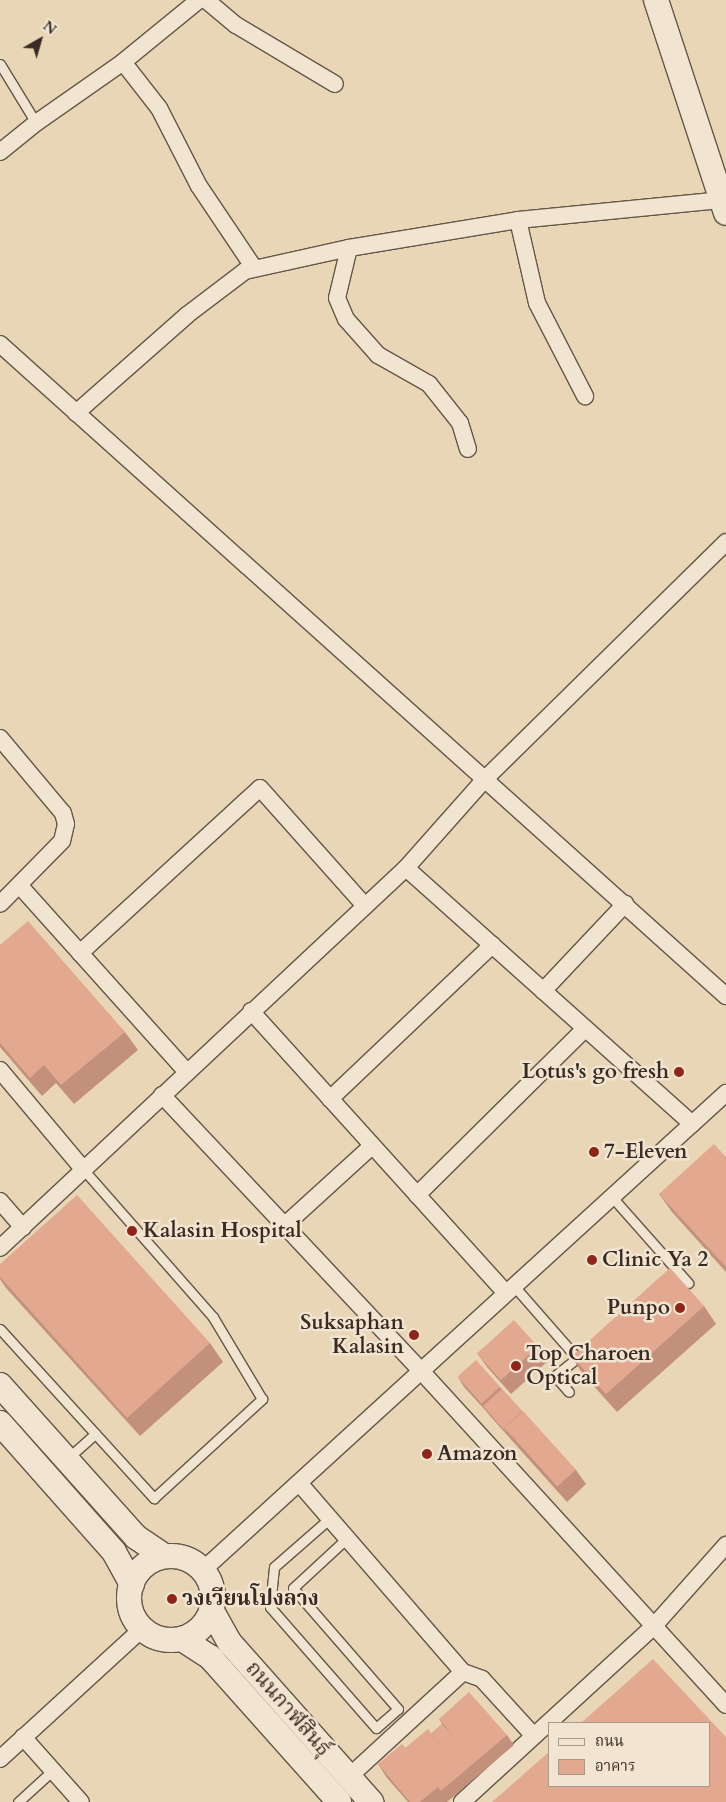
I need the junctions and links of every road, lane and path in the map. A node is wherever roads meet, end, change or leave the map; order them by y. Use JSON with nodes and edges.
{"nodes":[{"id":1,"x":199,"y":0,"type":"edge"},
{"id":2,"x":206,"y":0,"type":"edge"},
{"id":3,"x":656,"y":0,"type":"edge"},
{"id":4,"x":123,"y":62,"type":"junction"},
{"id":5,"x":0,"y":64,"type":"edge"},
{"id":6,"x":335,"y":84,"type":"dead end"},
{"id":7,"x":36,"y":123,"type":"junction"},
{"id":8,"x":0,"y":152,"type":"edge"},
{"id":9,"x":725,"y":206,"type":"edge"},
{"id":10,"x":518,"y":220,"type":"junction"},
{"id":11,"x":349,"y":248,"type":"junction"},
{"id":12,"x":254,"y":268,"type":"junction"},
{"id":13,"x":0,"y":344,"type":"edge"},
{"id":14,"x":585,"y":396,"type":"dead end"},
{"id":15,"x":76,"y":413,"type":"junction"},
{"id":16,"x":468,"y":449,"type":"dead end"},
{"id":17,"x":726,"y":542,"type":"edge"},
{"id":18,"x":0,"y":738,"type":"edge"},
{"id":19,"x":485,"y":779,"type":"junction"},
{"id":20,"x":406,"y":868,"type":"junction"},
{"id":21,"x":20,"y":886,"type":"junction"},
{"id":22,"x":0,"y":904,"type":"edge"},
{"id":23,"x":625,"y":904,"type":"junction"},
{"id":24,"x":366,"y":906,"type":"junction"},
{"id":25,"x":492,"y":945,"type":"junction"},
{"id":26,"x":80,"y":953,"type":"junction"},
{"id":27,"x":543,"y":991,"type":"junction"},
{"id":28,"x":726,"y":996,"type":"edge"},
{"id":29,"x":251,"y":1011,"type":"junction"},
{"id":30,"x":585,"y":1029,"type":"junction"},
{"id":31,"x":0,"y":1070,"type":"edge"},
{"id":32,"x":186,"y":1072,"type":"junction"},
{"id":33,"x":726,"y":1093,"type":"edge"},
{"id":34,"x":162,"y":1095,"type":"junction"},
{"id":35,"x":330,"y":1099,"type":"junction"},
{"id":36,"x":692,"y":1124,"type":"junction"},
{"id":37,"x":372,"y":1146,"type":"junction"},
{"id":38,"x":84,"y":1170,"type":"junction"},
{"id":39,"x":417,"y":1195,"type":"junction"},
{"id":40,"x":612,"y":1197,"type":"junction"},
{"id":41,"x":0,"y":1200,"type":"edge"},
{"id":42,"x":284,"y":1226,"type":"junction"},
{"id":43,"x":23,"y":1227,"type":"junction"},
{"id":44,"x":0,"y":1248,"type":"edge"},
{"id":45,"x":688,"y":1283,"type":"dead end"},
{"id":46,"x":510,"y":1290,"type":"junction"},
{"id":47,"x":0,"y":1329,"type":"edge"},
{"id":48,"x":422,"y":1372,"type":"junction"},
{"id":49,"x":0,"y":1385,"type":"edge"},
{"id":50,"x":569,"y":1392,"type":"dead end"},
{"id":51,"x":0,"y":1423,"type":"edge"},
{"id":52,"x":95,"y":1434,"type":"junction"},
{"id":53,"x":67,"y":1460,"type":"junction"},
{"id":54,"x":300,"y":1484,"type":"junction"},
{"id":55,"x":330,"y":1518,"type":"junction"},
{"id":56,"x":347,"y":1538,"type":"junction"},
{"id":57,"x":726,"y":1545,"type":"edge"},
{"id":58,"x":164,"y":1556,"type":"junction"},
{"id":59,"x":203,"y":1570,"type":"junction"},
{"id":60,"x":132,"y":1584,"type":"junction"},
{"id":61,"x":212,"y":1611,"type":"junction"},
{"id":62,"x":653,"y":1627,"type":"junction"},
{"id":63,"x":142,"y":1629,"type":"junction"},
{"id":64,"x":182,"y":1639,"type":"junction"},
{"id":65,"x":463,"y":1672,"type":"junction"},
{"id":66,"x":726,"y":1705,"type":"edge"},
{"id":67,"x":533,"y":1735,"type":"junction"},
{"id":68,"x":23,"y":1738,"type":"junction"},
{"id":69,"x":0,"y":1759,"type":"edge"},
{"id":70,"x":53,"y":1770,"type":"junction"},
{"id":71,"x":349,"y":1777,"type":"junction"},
{"id":72,"x":18,"y":1802,"type":"edge"},
{"id":73,"x":81,"y":1802,"type":"edge"},
{"id":74,"x":339,"y":1802,"type":"edge"},
{"id":75,"x":371,"y":1802,"type":"edge"},
{"id":76,"x":462,"y":1802,"type":"edge"}],
"edges":[{"from":1,"to":4,"type":"street"},
{"from":2,"to":6,"type":"street"},
{"from":3,"to":9,"type":"main road"},
{"from":4,"to":7,"type":"street"},
{"from":4,"to":12,"type":"street"},
{"from":5,"to":7,"type":"lane"},
{"from":7,"to":8,"type":"street"},
{"from":9,"to":10,"type":"street"},
{"from":10,"to":11,"type":"street"},
{"from":10,"to":14,"type":"street"},
{"from":11,"to":12,"type":"street"},
{"from":11,"to":16,"type":"street"},
{"from":12,"to":15,"type":"street"},
{"from":13,"to":15,"type":"street"},
{"from":15,"to":19,"type":"street"},
{"from":17,"to":19,"type":"street"},
{"from":18,"to":21,"type":"street"},
{"from":19,"to":20,"type":"street"},
{"from":19,"to":23,"type":"street"},
{"from":20,"to":24,"type":"street"},
{"from":20,"to":25,"type":"street"},
{"from":21,"to":22,"type":"street"},
{"from":21,"to":26,"type":"street"},
{"from":23,"to":27,"type":"street"},
{"from":23,"to":28,"type":"street"},
{"from":24,"to":26,"type":"street"},
{"from":24,"to":29,"type":"street"},
{"from":25,"to":27,"type":"street"},
{"from":25,"to":35,"type":"street"},
{"from":26,"to":32,"type":"street"},
{"from":27,"to":30,"type":"street"},
{"from":29,"to":32,"type":"street"},
{"from":29,"to":35,"type":"street"},
{"from":30,"to":36,"type":"street"},
{"from":30,"to":39,"type":"street"},
{"from":31,"to":38,"type":"street"},
{"from":32,"to":34,"type":"street"},
{"from":33,"to":36,"type":"street"},
{"from":34,"to":38,"type":"street"},
{"from":34,"to":42,"type":"street"},
{"from":35,"to":37,"type":"street"},
{"from":36,"to":40,"type":"street"},
{"from":37,"to":39,"type":"street"},
{"from":37,"to":42,"type":"street"},
{"from":38,"to":43,"type":"street"},
{"from":38,"to":52,"type":"lane"},
{"from":39,"to":46,"type":"street"},
{"from":40,"to":45,"type":"lane"},
{"from":40,"to":46,"type":"street"},
{"from":41,"to":43,"type":"street"},
{"from":42,"to":48,"type":"street"},
{"from":43,"to":44,"type":"street"},
{"from":46,"to":48,"type":"street"},
{"from":46,"to":50,"type":"lane"},
{"from":47,"to":52,"type":"lane"},
{"from":48,"to":54,"type":"street"},
{"from":48,"to":62,"type":"street"},
{"from":49,"to":53,"type":"main road"},
{"from":51,"to":60,"type":"main road"},
{"from":52,"to":53,"type":"lane"},
{"from":53,"to":58,"type":"main road"},
{"from":54,"to":55,"type":"street"},
{"from":54,"to":59,"type":"street"},
{"from":55,"to":56,"type":"street"},
{"from":55,"to":56,"type":"lane"},
{"from":56,"to":65,"type":"street"},
{"from":57,"to":62,"type":"street"},
{"from":58,"to":59,"type":"main road"},
{"from":58,"to":60,"type":"main road"},
{"from":59,"to":61,"type":"main road"},
{"from":60,"to":63,"type":"main road"},
{"from":61,"to":64,"type":"main road"},
{"from":61,"to":71,"type":"main road","name":"ถนนกาฬสินธุ์"},
{"from":62,"to":66,"type":"street"},
{"from":62,"to":67,"type":"street"},
{"from":63,"to":64,"type":"main road"},
{"from":63,"to":68,"type":"street"},
{"from":64,"to":74,"type":"main road","name":"ถนนกาฬสินธุ์"},
{"from":65,"to":67,"type":"street"},
{"from":65,"to":71,"type":"street"},
{"from":67,"to":76,"type":"street"},
{"from":68,"to":69,"type":"street"},
{"from":68,"to":70,"type":"street"},
{"from":70,"to":72,"type":"lane"},
{"from":70,"to":73,"type":"street"},
{"from":71,"to":75,"type":"main road","name":"ถนนกาฬสินธุ์"}]}
